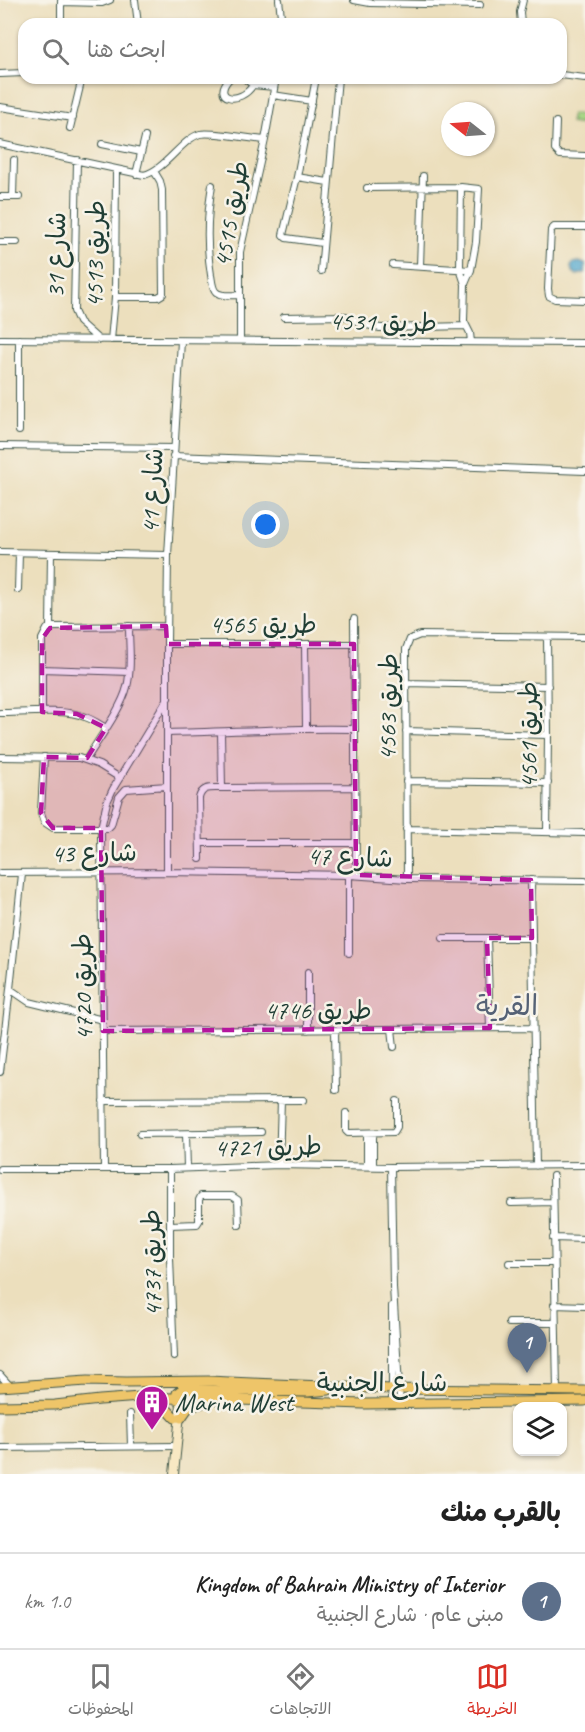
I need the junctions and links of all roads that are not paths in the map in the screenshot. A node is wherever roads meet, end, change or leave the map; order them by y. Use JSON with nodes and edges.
{"nodes":[{"id":1,"x":110,"y":0,"type":"edge"},
{"id":2,"x":135,"y":0,"type":"edge"},
{"id":3,"x":279,"y":0,"type":"edge"},
{"id":4,"x":354,"y":0,"type":"edge"},
{"id":5,"x":523,"y":0,"type":"edge"},
{"id":6,"x":61,"y":1,"type":"edge"},
{"id":7,"x":480,"y":5,"type":"dead end"},
{"id":8,"x":62,"y":18,"type":"edge"},
{"id":9,"x":137,"y":18,"type":"edge"},
{"id":10,"x":281,"y":18,"type":"edge"},
{"id":11,"x":520,"y":18,"type":"edge"},
{"id":12,"x":0,"y":74,"type":"edge"},
{"id":13,"x":18,"y":74,"type":"edge"},
{"id":14,"x":567,"y":76,"type":"edge"},
{"id":15,"x":585,"y":78,"type":"edge"},
{"id":16,"x":81,"y":84,"type":"edge"},
{"id":17,"x":226,"y":84,"type":"edge"},
{"id":18,"x":275,"y":84,"type":"edge"},
{"id":19,"x":315,"y":84,"type":"edge"},
{"id":20,"x":337,"y":84,"type":"edge"},
{"id":21,"x":252,"y":85,"type":"joint"},
{"id":22,"x":274,"y":87,"type":"junction"},
{"id":23,"x":273,"y":95,"type":"junction"},
{"id":24,"x":312,"y":101,"type":"junction"},
{"id":25,"x":0,"y":107,"type":"edge"},
{"id":26,"x":73,"y":118,"type":"junction"},
{"id":27,"x":556,"y":122,"type":"dead end"},
{"id":28,"x":70,"y":128,"type":"dead end"},
{"id":29,"x":145,"y":138,"type":"dead end"},
{"id":30,"x":265,"y":140,"type":"junction"},
{"id":31,"x":0,"y":144,"type":"edge"},
{"id":32,"x":102,"y":144,"type":"dead end"},
{"id":33,"x":141,"y":152,"type":"junction"},
{"id":34,"x":585,"y":156,"type":"edge"},
{"id":35,"x":14,"y":160,"type":"dead end"},
{"id":36,"x":77,"y":160,"type":"junction"},
{"id":37,"x":116,"y":169,"type":"junction"},
{"id":38,"x":154,"y":171,"type":"junction"},
{"id":39,"x":136,"y":174,"type":"junction"},
{"id":40,"x":423,"y":176,"type":"dead end"},
{"id":41,"x":297,"y":177,"type":"junction"},
{"id":42,"x":328,"y":182,"type":"junction"},
{"id":43,"x":212,"y":185,"type":"dead end"},
{"id":44,"x":461,"y":187,"type":"junction"},
{"id":45,"x":367,"y":188,"type":"dead end"},
{"id":46,"x":423,"y":188,"type":"junction"},
{"id":47,"x":0,"y":197,"type":"edge"},
{"id":48,"x":585,"y":227,"type":"edge"},
{"id":49,"x":0,"y":242,"type":"edge"},
{"id":50,"x":17,"y":242,"type":"dead end"},
{"id":51,"x":322,"y":243,"type":"junction"},
{"id":52,"x":393,"y":265,"type":"dead end"},
{"id":53,"x":420,"y":266,"type":"junction"},
{"id":54,"x":460,"y":269,"type":"junction"},
{"id":55,"x":471,"y":270,"type":"junction"},
{"id":56,"x":321,"y":271,"type":"dead end"},
{"id":57,"x":465,"y":284,"type":"junction"},
{"id":58,"x":239,"y":295,"type":"junction"},
{"id":59,"x":115,"y":297,"type":"junction"},
{"id":60,"x":585,"y":300,"type":"edge"},
{"id":61,"x":284,"y":317,"type":"dead end"},
{"id":62,"x":466,"y":326,"type":"junction"},
{"id":63,"x":0,"y":339,"type":"edge"},
{"id":64,"x":19,"y":339,"type":"junction"},
{"id":65,"x":111,"y":339,"type":"junction"},
{"id":66,"x":99,"y":340,"type":"junction"},
{"id":67,"x":240,"y":340,"type":"junction"},
{"id":68,"x":181,"y":341,"type":"junction"},
{"id":69,"x":471,"y":342,"type":"junction"},
{"id":70,"x":585,"y":343,"type":"edge"},
{"id":71,"x":19,"y":431,"type":"dead end"},
{"id":72,"x":0,"y":446,"type":"edge"},
{"id":73,"x":174,"y":448,"type":"junction"},
{"id":74,"x":173,"y":456,"type":"junction"},
{"id":75,"x":585,"y":471,"type":"edge"},
{"id":76,"x":0,"y":552,"type":"edge"},
{"id":77,"x":19,"y":553,"type":"junction"},
{"id":78,"x":51,"y":553,"type":"junction"},
{"id":79,"x":168,"y":555,"type":"junction"},
{"id":80,"x":18,"y":590,"type":"dead end"},
{"id":81,"x":354,"y":619,"type":"dead end"},
{"id":82,"x":166,"y":626,"type":"junction"},
{"id":83,"x":129,"y":627,"type":"junction"},
{"id":84,"x":50,"y":628,"type":"junction"},
{"id":85,"x":585,"y":637,"type":"edge"},
{"id":86,"x":547,"y":638,"type":"junction"},
{"id":87,"x":170,"y":644,"type":"junction"},
{"id":88,"x":305,"y":644,"type":"junction"},
{"id":89,"x":354,"y":644,"type":"junction"},
{"id":90,"x":42,"y":669,"type":"junction"},
{"id":91,"x":129,"y":672,"type":"junction"},
{"id":92,"x":406,"y":683,"type":"junction"},
{"id":93,"x":548,"y":686,"type":"junction"},
{"id":94,"x":168,"y":698,"type":"junction"},
{"id":95,"x":42,"y":712,"type":"junction"},
{"id":96,"x":0,"y":713,"type":"edge"},
{"id":97,"x":106,"y":728,"type":"junction"},
{"id":98,"x":306,"y":728,"type":"junction"},
{"id":99,"x":355,"y":729,"type":"junction"},
{"id":100,"x":406,"y":731,"type":"junction"},
{"id":101,"x":221,"y":732,"type":"junction"},
{"id":102,"x":168,"y":733,"type":"junction"},
{"id":103,"x":548,"y":735,"type":"junction"},
{"id":104,"x":0,"y":757,"type":"edge"},
{"id":105,"x":44,"y":757,"type":"junction"},
{"id":106,"x":86,"y":760,"type":"junction"},
{"id":107,"x":120,"y":777,"type":"junction"},
{"id":108,"x":406,"y":781,"type":"junction"},
{"id":109,"x":548,"y":783,"type":"junction"},
{"id":110,"x":167,"y":786,"type":"junction"},
{"id":111,"x":355,"y":787,"type":"junction"},
{"id":112,"x":222,"y":788,"type":"junction"},
{"id":113,"x":101,"y":828,"type":"junction"},
{"id":114,"x":406,"y":829,"type":"junction"},
{"id":115,"x":547,"y":832,"type":"junction"},
{"id":116,"x":585,"y":833,"type":"edge"},
{"id":117,"x":200,"y":843,"type":"junction"},
{"id":118,"x":355,"y":843,"type":"junction"},
{"id":119,"x":200,"y":859,"type":"dead end"},
{"id":120,"x":100,"y":872,"type":"junction"},
{"id":121,"x":167,"y":872,"type":"junction"},
{"id":122,"x":0,"y":873,"type":"edge"},
{"id":123,"x":22,"y":874,"type":"junction"},
{"id":124,"x":352,"y":875,"type":"junction"},
{"id":125,"x":406,"y":879,"type":"junction"},
{"id":126,"x":531,"y":880,"type":"junction"},
{"id":127,"x":585,"y":881,"type":"edge"},
{"id":128,"x":487,"y":938,"type":"junction"},
{"id":129,"x":532,"y":938,"type":"junction"},
{"id":130,"x":443,"y":939,"type":"dead end"},
{"id":131,"x":349,"y":953,"type":"dead end"},
{"id":132,"x":308,"y":972,"type":"dead end"},
{"id":133,"x":10,"y":989,"type":"junction"},
{"id":134,"x":103,"y":1020,"type":"junction"},
{"id":135,"x":490,"y":1028,"type":"junction"},
{"id":136,"x":533,"y":1028,"type":"junction"},
{"id":137,"x":392,"y":1029,"type":"junction"},
{"id":138,"x":308,"y":1030,"type":"junction"},
{"id":139,"x":335,"y":1030,"type":"junction"},
{"id":140,"x":103,"y":1031,"type":"junction"},
{"id":141,"x":394,"y":1047,"type":"dead end"},
{"id":142,"x":0,"y":1072,"type":"edge"},
{"id":143,"x":336,"y":1090,"type":"dead end"},
{"id":144,"x":281,"y":1100,"type":"junction"},
{"id":145,"x":303,"y":1100,"type":"dead end"},
{"id":146,"x":103,"y":1101,"type":"junction"},
{"id":147,"x":397,"y":1101,"type":"dead end"},
{"id":148,"x":345,"y":1113,"type":"dead end"},
{"id":149,"x":261,"y":1132,"type":"dead end"},
{"id":150,"x":370,"y":1133,"type":"junction"},
{"id":151,"x":140,"y":1134,"type":"dead end"},
{"id":152,"x":186,"y":1134,"type":"junction"},
{"id":153,"x":279,"y":1165,"type":"junction"},
{"id":154,"x":585,"y":1165,"type":"edge"},
{"id":155,"x":370,"y":1166,"type":"junction"},
{"id":156,"x":536,"y":1166,"type":"junction"},
{"id":157,"x":391,"y":1167,"type":"junction"},
{"id":158,"x":187,"y":1168,"type":"junction"},
{"id":159,"x":0,"y":1169,"type":"edge"},
{"id":160,"x":104,"y":1169,"type":"junction"},
{"id":161,"x":170,"y":1169,"type":"junction"},
{"id":162,"x":553,"y":1176,"type":"dead end"},
{"id":163,"x":552,"y":1202,"type":"junction"},
{"id":164,"x":511,"y":1203,"type":"dead end"},
{"id":165,"x":239,"y":1225,"type":"dead end"},
{"id":166,"x":170,"y":1226,"type":"junction"},
{"id":167,"x":553,"y":1238,"type":"junction"},
{"id":168,"x":585,"y":1239,"type":"edge"},
{"id":169,"x":509,"y":1263,"type":"dead end"},
{"id":170,"x":553,"y":1263,"type":"junction"},
{"id":171,"x":555,"y":1305,"type":"junction"},
{"id":172,"x":585,"y":1306,"type":"edge"},
{"id":173,"x":509,"y":1323,"type":"dead end"},
{"id":174,"x":555,"y":1323,"type":"junction"},
{"id":175,"x":174,"y":1357,"type":"dead end"},
{"id":176,"x":0,"y":1375,"type":"edge"},
{"id":177,"x":167,"y":1381,"type":"junction"},
{"id":178,"x":5,"y":1386,"type":"edge"},
{"id":179,"x":339,"y":1387,"type":"junction"},
{"id":180,"x":396,"y":1390,"type":"junction"},
{"id":181,"x":557,"y":1391,"type":"junction"},
{"id":182,"x":585,"y":1391,"type":"edge"},
{"id":183,"x":180,"y":1396,"type":"junction"},
{"id":184,"x":140,"y":1398,"type":"junction"},
{"id":185,"x":212,"y":1400,"type":"junction"},
{"id":186,"x":585,"y":1401,"type":"edge"},
{"id":187,"x":396,"y":1404,"type":"junction"},
{"id":188,"x":0,"y":1406,"type":"edge"},
{"id":189,"x":129,"y":1414,"type":"dead end"},
{"id":190,"x":178,"y":1418,"type":"junction"},
{"id":191,"x":131,"y":1446,"type":"junction"},
{"id":192,"x":176,"y":1446,"type":"junction"},
{"id":193,"x":0,"y":1448,"type":"edge"},
{"id":194,"x":174,"y":1474,"type":"edge"}],
"edges":[{"from":1,"to":6,"type":"street"},
{"from":2,"to":9,"type":"street"},
{"from":3,"to":10,"type":"street"},
{"from":4,"to":7,"type":"street"},
{"from":5,"to":11,"type":"street"},
{"from":6,"to":8,"type":"street"},
{"from":12,"to":13,"type":"street"},
{"from":14,"to":15,"type":"street"},
{"from":16,"to":26,"type":"street"},
{"from":17,"to":21,"type":"street"},
{"from":18,"to":22,"type":"street","name":"طريق 4515"},
{"from":19,"to":24,"type":"street"},
{"from":20,"to":42,"type":"street"},
{"from":21,"to":22,"type":"street"},
{"from":22,"to":23,"type":"street","name":"طريق 4515"},
{"from":23,"to":24,"type":"street"},
{"from":23,"to":30,"type":"street","name":"طريق 4515"},
{"from":24,"to":41,"type":"street"},
{"from":25,"to":26,"type":"street"},
{"from":26,"to":28,"type":"street"},
{"from":27,"to":34,"type":"street"},
{"from":29,"to":33,"type":"street"},
{"from":30,"to":38,"type":"street"},
{"from":30,"to":58,"type":"street","name":"طريق 4515"},
{"from":31,"to":36,"type":"street"},
{"from":32,"to":33,"type":"street"},
{"from":33,"to":39,"type":"street"},
{"from":35,"to":47,"type":"street"},
{"from":36,"to":37,"type":"street"},
{"from":36,"to":66,"type":"street","name":"شارع 31"},
{"from":37,"to":39,"type":"street"},
{"from":37,"to":59,"type":"street","name":"طريق 4513"},
{"from":38,"to":39,"type":"street"},
{"from":38,"to":59,"type":"street"},
{"from":40,"to":46,"type":"street"},
{"from":41,"to":42,"type":"street"},
{"from":41,"to":51,"type":"street"},
{"from":42,"to":51,"type":"street"},
{"from":43,"to":58,"type":"street"},
{"from":44,"to":46,"type":"street"},
{"from":44,"to":54,"type":"street"},
{"from":44,"to":55,"type":"street"},
{"from":45,"to":46,"type":"street"},
{"from":46,"to":53,"type":"street"},
{"from":48,"to":60,"type":"street"},
{"from":49,"to":50,"type":"street"},
{"from":51,"to":56,"type":"street"},
{"from":52,"to":53,"type":"street"},
{"from":53,"to":54,"type":"street"},
{"from":54,"to":55,"type":"street"},
{"from":54,"to":57,"type":"street"},
{"from":55,"to":57,"type":"street"},
{"from":57,"to":62,"type":"street"},
{"from":58,"to":67,"type":"street","name":"طريق 4515"},
{"from":59,"to":65,"type":"street","name":"طريق 4513"},
{"from":61,"to":62,"type":"street"},
{"from":62,"to":69,"type":"street"},
{"from":63,"to":64,"type":"street"},
{"from":64,"to":66,"type":"street"},
{"from":64,"to":71,"type":"street"},
{"from":65,"to":66,"type":"street"},
{"from":65,"to":68,"type":"street"},
{"from":67,"to":68,"type":"street","name":"طريق 4531"},
{"from":67,"to":69,"type":"street","name":"طريق 4531"},
{"from":68,"to":73,"type":"street","name":"شارع 41"},
{"from":69,"to":70,"type":"street","name":"طريق 4531"},
{"from":72,"to":73,"type":"street"},
{"from":73,"to":74,"type":"street","name":"شارع 41"},
{"from":74,"to":75,"type":"street"},
{"from":74,"to":79,"type":"street","name":"شارع 41"},
{"from":76,"to":77,"type":"street"},
{"from":77,"to":78,"type":"street"},
{"from":77,"to":80,"type":"street"},
{"from":78,"to":79,"type":"street"},
{"from":78,"to":84,"type":"street"},
{"from":79,"to":82,"type":"street","name":"شارع 41"},
{"from":81,"to":89,"type":"street"},
{"from":82,"to":83,"type":"street"},
{"from":82,"to":87,"type":"street","name":"شارع 41"},
{"from":83,"to":84,"type":"street"},
{"from":83,"to":91,"type":"street"},
{"from":84,"to":90,"type":"street"},
{"from":85,"to":86,"type":"street"},
{"from":86,"to":92,"type":"street","name":"طريق 4563"},
{"from":86,"to":93,"type":"street","name":"طريق 4561"},
{"from":87,"to":88,"type":"street","name":"طريق 4565"},
{"from":87,"to":94,"type":"street","name":"شارع 41"},
{"from":88,"to":89,"type":"street","name":"طريق 4565"},
{"from":88,"to":98,"type":"street"},
{"from":89,"to":99,"type":"street"},
{"from":90,"to":91,"type":"street"},
{"from":90,"to":95,"type":"street"},
{"from":91,"to":97,"type":"street"},
{"from":92,"to":93,"type":"street"},
{"from":92,"to":100,"type":"street","name":"طريق 4563"},
{"from":93,"to":103,"type":"street","name":"طريق 4561"},
{"from":94,"to":102,"type":"street","name":"شارع 41"},
{"from":94,"to":107,"type":"street","name":"طريق 4720"},
{"from":95,"to":96,"type":"street"},
{"from":95,"to":97,"type":"street"},
{"from":97,"to":106,"type":"street"},
{"from":98,"to":99,"type":"street"},
{"from":98,"to":101,"type":"street"},
{"from":99,"to":111,"type":"street"},
{"from":100,"to":103,"type":"street"},
{"from":100,"to":108,"type":"street","name":"طريق 4563"},
{"from":101,"to":102,"type":"street"},
{"from":101,"to":112,"type":"street"},
{"from":102,"to":110,"type":"street","name":"شارع 41"},
{"from":103,"to":109,"type":"street","name":"طريق 4561"},
{"from":104,"to":105,"type":"street"},
{"from":105,"to":106,"type":"street"},
{"from":105,"to":113,"type":"street"},
{"from":106,"to":107,"type":"street"},
{"from":107,"to":113,"type":"street","name":"طريق 4720"},
{"from":108,"to":109,"type":"street"},
{"from":108,"to":114,"type":"street","name":"طريق 4563"},
{"from":109,"to":115,"type":"street","name":"طريق 4561"},
{"from":110,"to":113,"type":"street"},
{"from":110,"to":121,"type":"street","name":"شارع 41"},
{"from":111,"to":112,"type":"street"},
{"from":111,"to":118,"type":"street"},
{"from":112,"to":117,"type":"street"},
{"from":113,"to":120,"type":"street","name":"طريق 4720"},
{"from":114,"to":115,"type":"street"},
{"from":114,"to":125,"type":"street","name":"طريق 4563"},
{"from":115,"to":116,"type":"street"},
{"from":117,"to":118,"type":"street"},
{"from":117,"to":119,"type":"street"},
{"from":118,"to":124,"type":"street"},
{"from":120,"to":121,"type":"street","name":"شارع 43"},
{"from":120,"to":123,"type":"street","name":"شارع 43"},
{"from":120,"to":134,"type":"street","name":"طريق 4720"},
{"from":121,"to":124,"type":"street","name":"شارع 47"},
{"from":122,"to":123,"type":"street","name":"شارع 43"},
{"from":123,"to":133,"type":"street","name":"شارع 43"},
{"from":124,"to":125,"type":"street","name":"شارع 47"},
{"from":124,"to":131,"type":"street"},
{"from":125,"to":126,"type":"street","name":"شارع 47"},
{"from":126,"to":127,"type":"street","name":"شارع 47"},
{"from":126,"to":129,"type":"street"},
{"from":128,"to":129,"type":"street"},
{"from":128,"to":130,"type":"street"},
{"from":128,"to":135,"type":"street"},
{"from":129,"to":136,"type":"street"},
{"from":132,"to":138,"type":"street"},
{"from":133,"to":134,"type":"street"},
{"from":133,"to":142,"type":"street","name":"شارع 43"},
{"from":134,"to":140,"type":"street","name":"طريق 4720"},
{"from":135,"to":136,"type":"street","name":"طريق 4746"},
{"from":135,"to":137,"type":"street","name":"طريق 4746"},
{"from":136,"to":156,"type":"street"},
{"from":137,"to":139,"type":"street","name":"طريق 4746"},
{"from":137,"to":141,"type":"street"},
{"from":138,"to":139,"type":"street","name":"طريق 4746"},
{"from":138,"to":140,"type":"street","name":"طريق 4746"},
{"from":139,"to":143,"type":"street"},
{"from":140,"to":146,"type":"street","name":"طريق 4720"},
{"from":144,"to":145,"type":"street"},
{"from":144,"to":146,"type":"street"},
{"from":144,"to":153,"type":"street"},
{"from":146,"to":160,"type":"street","name":"طريق 4720"},
{"from":147,"to":150,"type":"street"},
{"from":148,"to":150,"type":"street"},
{"from":149,"to":152,"type":"street"},
{"from":150,"to":155,"type":"street"},
{"from":151,"to":152,"type":"street"},
{"from":152,"to":158,"type":"street"},
{"from":153,"to":155,"type":"street","name":"طريق 4721"},
{"from":153,"to":158,"type":"street","name":"طريق 4721"},
{"from":154,"to":156,"type":"street","name":"طريق 4721"},
{"from":155,"to":157,"type":"street","name":"طريق 4721"},
{"from":156,"to":157,"type":"street","name":"طريق 4721"},
{"from":157,"to":180,"type":"street"},
{"from":158,"to":161,"type":"street","name":"طريق 4721"},
{"from":159,"to":160,"type":"street","name":"طريق 4721"},
{"from":160,"to":161,"type":"street","name":"طريق 4721"},
{"from":161,"to":166,"type":"street","name":"طريق 4737"},
{"from":162,"to":163,"type":"street"},
{"from":163,"to":164,"type":"street"},
{"from":163,"to":167,"type":"street"},
{"from":165,"to":166,"type":"street"},
{"from":166,"to":175,"type":"street","name":"طريق 4737"},
{"from":167,"to":168,"type":"street"},
{"from":167,"to":170,"type":"street"},
{"from":169,"to":170,"type":"street"},
{"from":170,"to":171,"type":"street"},
{"from":171,"to":172,"type":"street"},
{"from":171,"to":174,"type":"street"},
{"from":173,"to":174,"type":"street"},
{"from":174,"to":181,"type":"street"},
{"from":176,"to":178,"type":"street"},
{"from":177,"to":178,"type":"main road","name":"شارع الجنبية"},
{"from":177,"to":179,"type":"main road","name":"شارع الجنبية"},
{"from":177,"to":183,"type":"street"},
{"from":179,"to":180,"type":"main road","name":"شارع الجنبية"},
{"from":179,"to":183,"type":"main road"},
{"from":180,"to":181,"type":"main road","name":"شارع الجنبية"},
{"from":180,"to":187,"type":"street"},
{"from":181,"to":182,"type":"main road","name":"شارع الجنبية"},
{"from":183,"to":184,"type":"main road","name":"شارع الجنبية"},
{"from":183,"to":185,"type":"main road","name":"شارع الجنبية"},
{"from":183,"to":190,"type":"street"},
{"from":184,"to":188,"type":"main road","name":"شارع الجنبية"},
{"from":184,"to":190,"type":"main road"},
{"from":185,"to":187,"type":"main road","name":"شارع الجنبية"},
{"from":185,"to":190,"type":"main road"},
{"from":186,"to":187,"type":"main road","name":"شارع الجنبية"},
{"from":189,"to":191,"type":"street"},
{"from":190,"to":192,"type":"street"},
{"from":191,"to":192,"type":"street"},
{"from":191,"to":193,"type":"street"},
{"from":192,"to":194,"type":"street"}]}
